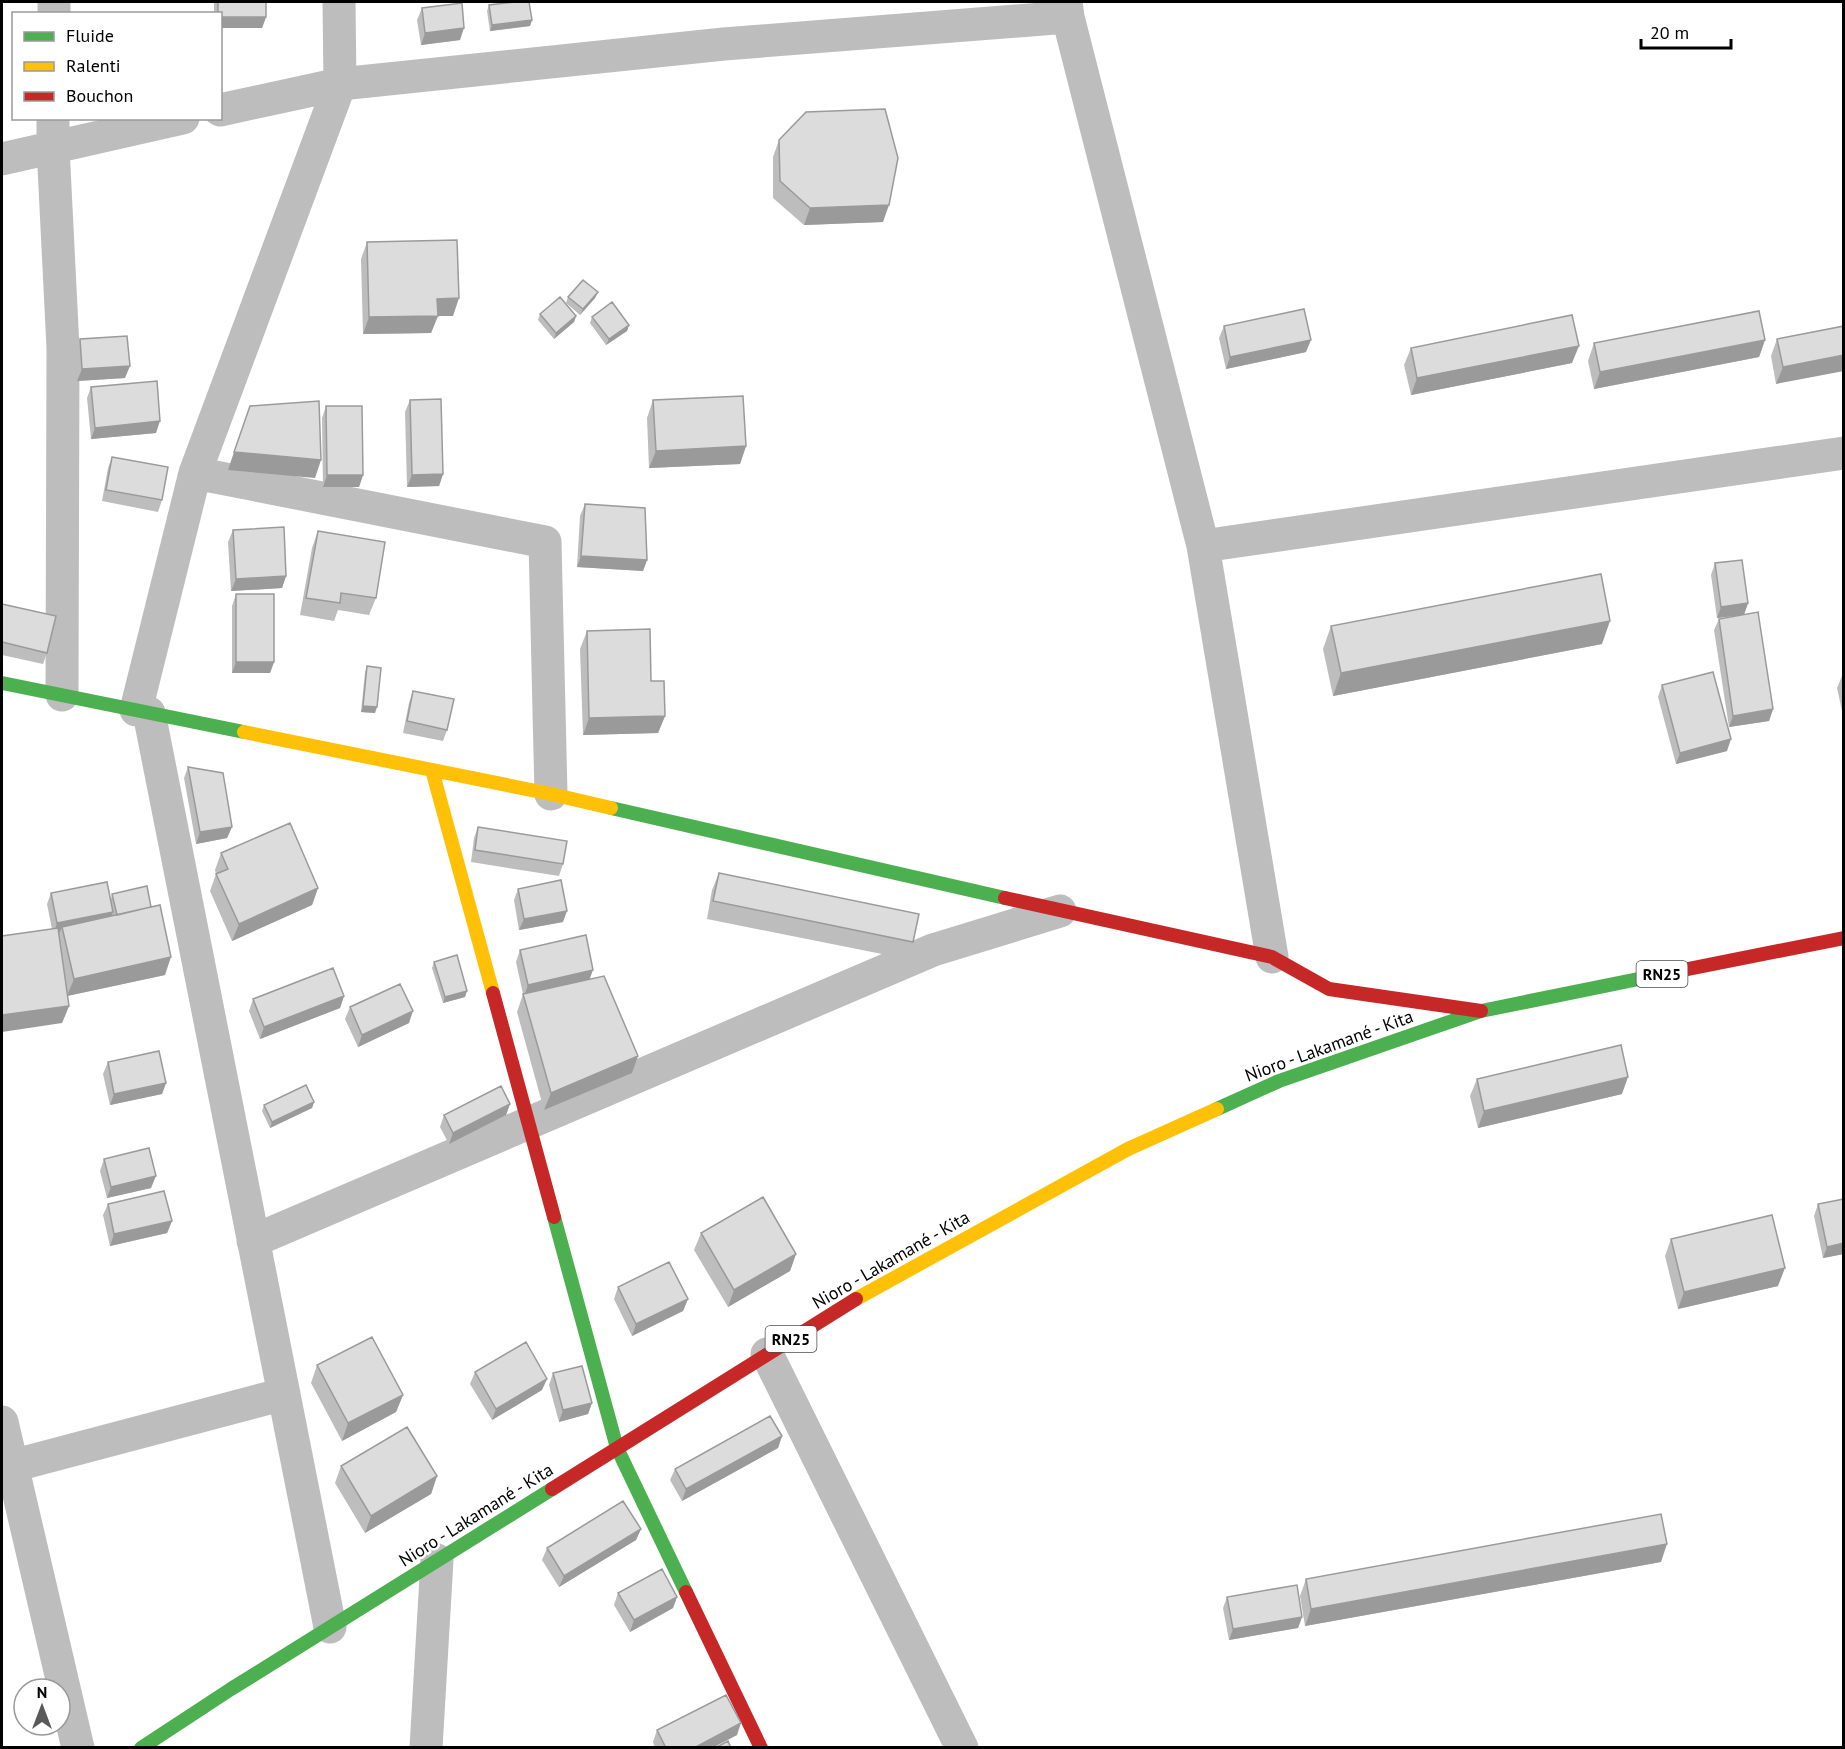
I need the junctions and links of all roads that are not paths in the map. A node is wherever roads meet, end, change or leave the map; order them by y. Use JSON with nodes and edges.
{"nodes":[{"id":1,"x":339,"y":2,"type":"edge"},
{"id":2,"x":1067,"y":9,"type":"edge"},
{"id":3,"x":340,"y":84,"type":"junction"},
{"id":4,"x":222,"y":110,"type":"edge"},
{"id":5,"x":166,"y":120,"type":"edge"},
{"id":6,"x":53,"y":133,"type":"edge"},
{"id":7,"x":2,"y":159,"type":"edge"},
{"id":8,"x":1844,"y":453,"type":"edge"},
{"id":9,"x":195,"y":473,"type":"junction"},
{"id":10,"x":1203,"y":546,"type":"junction"},
{"id":11,"x":2,"y":683,"type":"edge"},
{"id":12,"x":62,"y":695,"type":"junction"},
{"id":13,"x":143,"y":711,"type":"junction"},
{"id":14,"x":432,"y":770,"type":"junction"},
{"id":15,"x":551,"y":794,"type":"junction"},
{"id":16,"x":1060,"y":911,"type":"junction"},
{"id":17,"x":1844,"y":938,"type":"edge"},
{"id":18,"x":1272,"y":957,"type":"junction"},
{"id":19,"x":1481,"y":1011,"type":"junction"},
{"id":20,"x":528,"y":1124,"type":"junction"},
{"id":21,"x":253,"y":1241,"type":"junction"},
{"id":22,"x":767,"y":1354,"type":"junction"},
{"id":23,"x":284,"y":1394,"type":"junction"},
{"id":24,"x":2,"y":1422,"type":"edge"},
{"id":25,"x":616,"y":1448,"type":"junction"},
{"id":26,"x":12,"y":1466,"type":"junction"},
{"id":27,"x":437,"y":1560,"type":"junction"},
{"id":28,"x":330,"y":1627,"type":"junction"},
{"id":29,"x":78,"y":1748,"type":"edge"},
{"id":30,"x":141,"y":1748,"type":"edge"},
{"id":31,"x":426,"y":1748,"type":"edge"},
{"id":32,"x":760,"y":1748,"type":"edge"},
{"id":33,"x":962,"y":1748,"type":"edge"}],
"edges":[{"from":1,"to":3,"type":"street"},
{"from":2,"to":3,"type":"street"},
{"from":2,"to":10,"type":"street"},
{"from":3,"to":4,"type":"street"},
{"from":3,"to":9,"type":"street"},
{"from":5,"to":6,"type":"street"},
{"from":6,"to":7,"type":"street"},
{"from":6,"to":12,"type":"street"},
{"from":8,"to":10,"type":"street"},
{"from":9,"to":13,"type":"street"},
{"from":9,"to":15,"type":"street"},
{"from":10,"to":18,"type":"street"},
{"from":11,"to":12,"type":"main road"},
{"from":12,"to":13,"type":"main road"},
{"from":13,"to":14,"type":"main road"},
{"from":13,"to":21,"type":"street"},
{"from":14,"to":15,"type":"main road"},
{"from":14,"to":20,"type":"main road"},
{"from":15,"to":16,"type":"main road"},
{"from":16,"to":18,"type":"main road"},
{"from":16,"to":20,"type":"street"},
{"from":17,"to":19,"type":"main road","number":"RN25"},
{"from":18,"to":19,"type":"main road"},
{"from":19,"to":22,"type":"main road","name":"Nioro - Lakamané - Kita","number":"RN25"},
{"from":20,"to":21,"type":"street"},
{"from":20,"to":25,"type":"main road"},
{"from":21,"to":23,"type":"street"},
{"from":22,"to":25,"type":"main road","name":"Nioro - Lakamané - Kita","number":"RN25"},
{"from":22,"to":33,"type":"street"},
{"from":23,"to":26,"type":"street"},
{"from":23,"to":28,"type":"street"},
{"from":24,"to":26,"type":"street"},
{"from":25,"to":27,"type":"main road","name":"Nioro - Lakamané - Kita","number":"RN25"},
{"from":25,"to":32,"type":"main road"},
{"from":26,"to":29,"type":"street"},
{"from":27,"to":28,"type":"main road","name":"Nioro - Lakamané - Kita","number":"RN25"},
{"from":27,"to":31,"type":"street"},
{"from":28,"to":30,"type":"main road","name":"Nioro - Lakamané - Kita","number":"RN25"}]}
